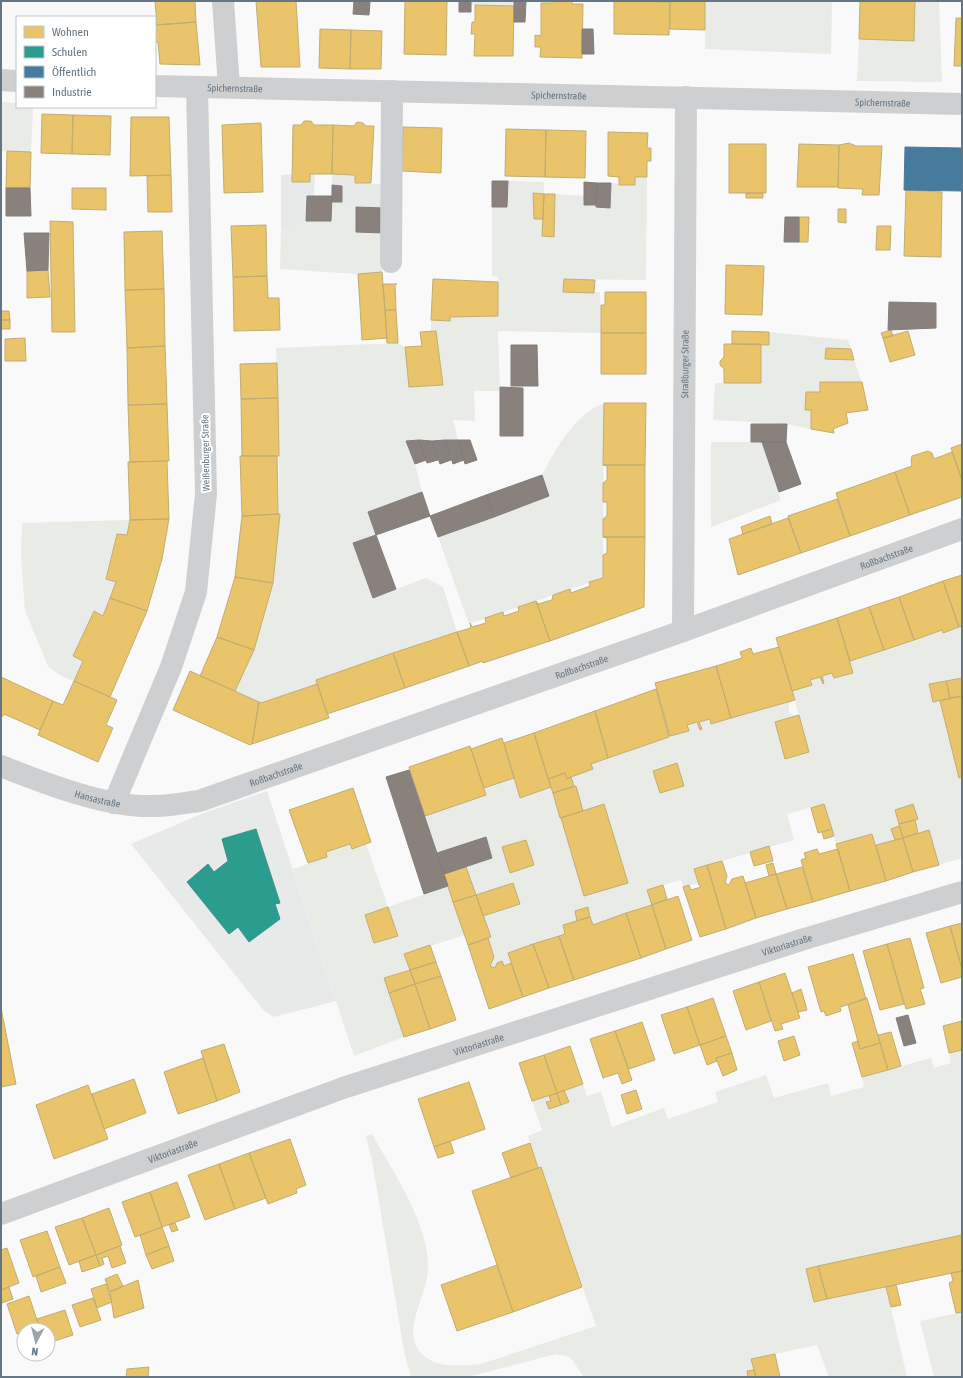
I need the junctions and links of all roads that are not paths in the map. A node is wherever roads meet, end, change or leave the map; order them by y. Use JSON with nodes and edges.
{"nodes":[{"id":1,"x":223,"y":1,"type":"edge"},
{"id":2,"x":1,"y":80,"type":"edge"},
{"id":3,"x":16,"y":81,"type":"edge"},
{"id":4,"x":156,"y":86,"type":"edge"},
{"id":5,"x":229,"y":87,"type":"junction"},
{"id":6,"x":197,"y":88,"type":"junction"},
{"id":7,"x":392,"y":91,"type":"junction"},
{"id":8,"x":686,"y":97,"type":"junction"},
{"id":9,"x":962,"y":104,"type":"edge"},
{"id":10,"x":391,"y":262,"type":"dead end"},
{"id":11,"x":962,"y":529,"type":"edge"},
{"id":12,"x":683,"y":631,"type":"junction"},
{"id":13,"x":1,"y":766,"type":"edge"},
{"id":14,"x":199,"y":801,"type":"joint"},
{"id":15,"x":114,"y":803,"type":"junction"},
{"id":16,"x":962,"y":892,"type":"edge"},
{"id":17,"x":1,"y":1214,"type":"edge"}],
"edges":[{"from":1,"to":5,"type":"street"},
{"from":2,"to":3,"type":"street"},
{"from":4,"to":6,"type":"street","name":"Spichernstraße"},
{"from":5,"to":6,"type":"street","name":"Spichernstraße"},
{"from":5,"to":7,"type":"street","name":"Spichernstraße"},
{"from":6,"to":15,"type":"street","name":"Weißenburger Straße"},
{"from":7,"to":8,"type":"street","name":"Spichernstraße"},
{"from":7,"to":10,"type":"street"},
{"from":8,"to":9,"type":"street","name":"Spichernstraße"},
{"from":8,"to":12,"type":"street","name":"Straßburger Straße"},
{"from":11,"to":12,"type":"street","name":"Roßbachstraße"},
{"from":12,"to":14,"type":"street","name":"Roßbachstraße"},
{"from":13,"to":15,"type":"street","name":"Hansastraße"},
{"from":14,"to":15,"type":"street","name":"Hansastraße"},
{"from":16,"to":17,"type":"street","name":"Viktoriastraße"}]}
